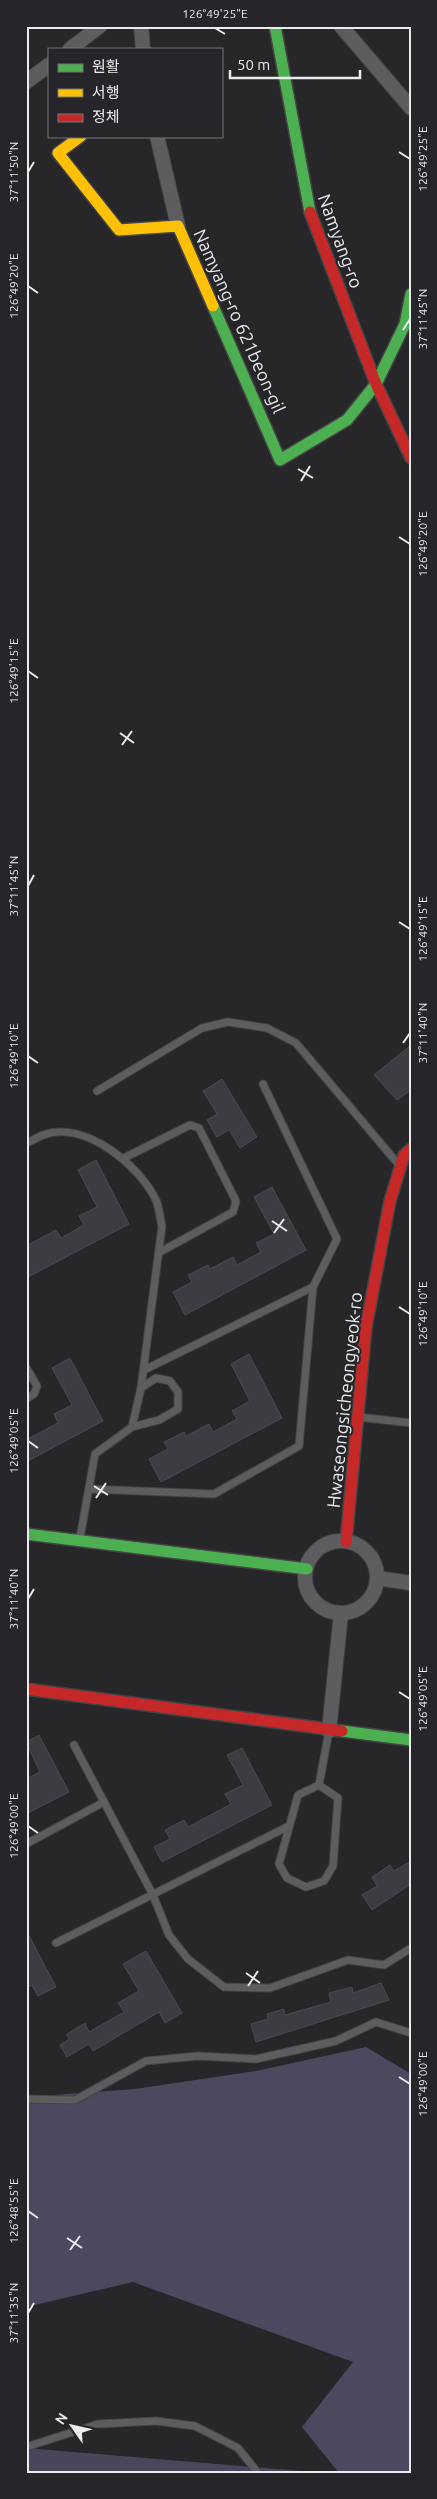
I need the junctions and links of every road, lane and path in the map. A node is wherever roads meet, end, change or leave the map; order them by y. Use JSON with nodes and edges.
{"nodes":[{"id":1,"x":100,"y":26,"type":"edge"},
{"id":2,"x":141,"y":26,"type":"edge"},
{"id":3,"x":275,"y":26,"type":"edge"},
{"id":4,"x":341,"y":26,"type":"edge"},
{"id":5,"x":71,"y":48,"type":"edge"},
{"id":6,"x":143,"y":48,"type":"edge"},
{"id":7,"x":48,"y":65,"type":"edge"},
{"id":8,"x":26,"y":82,"type":"edge"},
{"id":9,"x":411,"y":108,"type":"edge"},
{"id":10,"x":78,"y":138,"type":"edge"},
{"id":11,"x":157,"y":138,"type":"edge"},
{"id":12,"x":178,"y":226,"type":"junction"},
{"id":13,"x":411,"y":294,"type":"edge"},
{"id":14,"x":376,"y":384,"type":"junction"},
{"id":15,"x":411,"y":458,"type":"edge"},
{"id":16,"x":263,"y":1084,"type":"dead end"},
{"id":17,"x":97,"y":1091,"type":"dead end"},
{"id":18,"x":26,"y":1143,"type":"edge"},
{"id":19,"x":411,"y":1149,"type":"edge"},
{"id":20,"x":124,"y":1158,"type":"junction"},
{"id":21,"x":401,"y":1167,"type":"junction"},
{"id":22,"x":160,"y":1252,"type":"junction"},
{"id":23,"x":313,"y":1287,"type":"junction"},
{"id":24,"x":26,"y":1367,"type":"edge"},
{"id":25,"x":144,"y":1370,"type":"junction"},
{"id":26,"x":141,"y":1388,"type":"junction"},
{"id":27,"x":26,"y":1398,"type":"edge"},
{"id":28,"x":358,"y":1416,"type":"junction"},
{"id":29,"x":411,"y":1422,"type":"edge"},
{"id":30,"x":132,"y":1427,"type":"junction"},
{"id":31,"x":89,"y":1489,"type":"junction"},
{"id":32,"x":26,"y":1534,"type":"edge"},
{"id":33,"x":80,"y":1541,"type":"junction"},
{"id":34,"x":346,"y":1542,"type":"junction"},
{"id":35,"x":307,"y":1569,"type":"junction"},
{"id":36,"x":377,"y":1578,"type":"junction"},
{"id":37,"x":411,"y":1583,"type":"edge"},
{"id":38,"x":341,"y":1612,"type":"junction"},
{"id":39,"x":26,"y":1689,"type":"edge"},
{"id":40,"x":329,"y":1731,"type":"junction"},
{"id":41,"x":411,"y":1740,"type":"edge"},
{"id":42,"x":74,"y":1745,"type":"dead end"},
{"id":43,"x":319,"y":1785,"type":"junction"},
{"id":44,"x":104,"y":1802,"type":"junction"},
{"id":45,"x":289,"y":1826,"type":"junction"},
{"id":46,"x":26,"y":1844,"type":"edge"},
{"id":47,"x":153,"y":1895,"type":"junction"},
{"id":48,"x":56,"y":1943,"type":"dead end"},
{"id":49,"x":411,"y":1948,"type":"edge"},
{"id":50,"x":411,"y":2033,"type":"edge"},
{"id":51,"x":26,"y":2099,"type":"edge"},
{"id":52,"x":26,"y":2447,"type":"edge"},
{"id":53,"x":258,"y":2473,"type":"edge"}],
"edges":[{"from":1,"to":5,"type":"street"},
{"from":2,"to":6,"type":"street"},
{"from":3,"to":14,"type":"street","name":"Namyang-ro"},
{"from":4,"to":9,"type":"street"},
{"from":7,"to":8,"type":"street"},
{"from":10,"to":12,"type":"street","name":"Namyang-ro 621beon-gil"},
{"from":11,"to":12,"type":"street"},
{"from":12,"to":14,"type":"street","name":"Namyang-ro 621beon-gil"},
{"from":13,"to":14,"type":"street"},
{"from":14,"to":15,"type":"street","name":"Namyang-ro"},
{"from":16,"to":23,"type":"lane"},
{"from":17,"to":21,"type":"lane"},
{"from":18,"to":20,"type":"lane"},
{"from":19,"to":21,"type":"street","name":"Hwaseongsicheongyeok-ro"},
{"from":20,"to":22,"type":"lane"},
{"from":20,"to":22,"type":"lane"},
{"from":21,"to":28,"type":"street","name":"Hwaseongsicheongyeok-ro"},
{"from":22,"to":25,"type":"lane"},
{"from":23,"to":25,"type":"lane"},
{"from":23,"to":31,"type":"lane"},
{"from":24,"to":27,"type":"lane"},
{"from":25,"to":26,"type":"lane"},
{"from":26,"to":30,"type":"lane"},
{"from":26,"to":30,"type":"lane"},
{"from":28,"to":29,"type":"lane"},
{"from":28,"to":34,"type":"street","name":"Hwaseongsicheongyeok-ro"},
{"from":30,"to":31,"type":"lane"},
{"from":31,"to":33,"type":"lane"},
{"from":32,"to":33,"type":"street"},
{"from":33,"to":35,"type":"street"},
{"from":34,"to":35,"type":"street"},
{"from":34,"to":36,"type":"street"},
{"from":35,"to":38,"type":"street"},
{"from":36,"to":37,"type":"street"},
{"from":36,"to":38,"type":"street"},
{"from":38,"to":40,"type":"street"},
{"from":39,"to":40,"type":"street"},
{"from":40,"to":41,"type":"street"},
{"from":40,"to":43,"type":"lane"},
{"from":42,"to":44,"type":"lane"},
{"from":43,"to":45,"type":"lane"},
{"from":43,"to":45,"type":"lane"},
{"from":44,"to":46,"type":"lane"},
{"from":44,"to":47,"type":"lane"},
{"from":45,"to":47,"type":"lane"},
{"from":47,"to":48,"type":"lane"},
{"from":47,"to":49,"type":"lane"},
{"from":50,"to":51,"type":"lane"},
{"from":52,"to":53,"type":"lane"}]}
